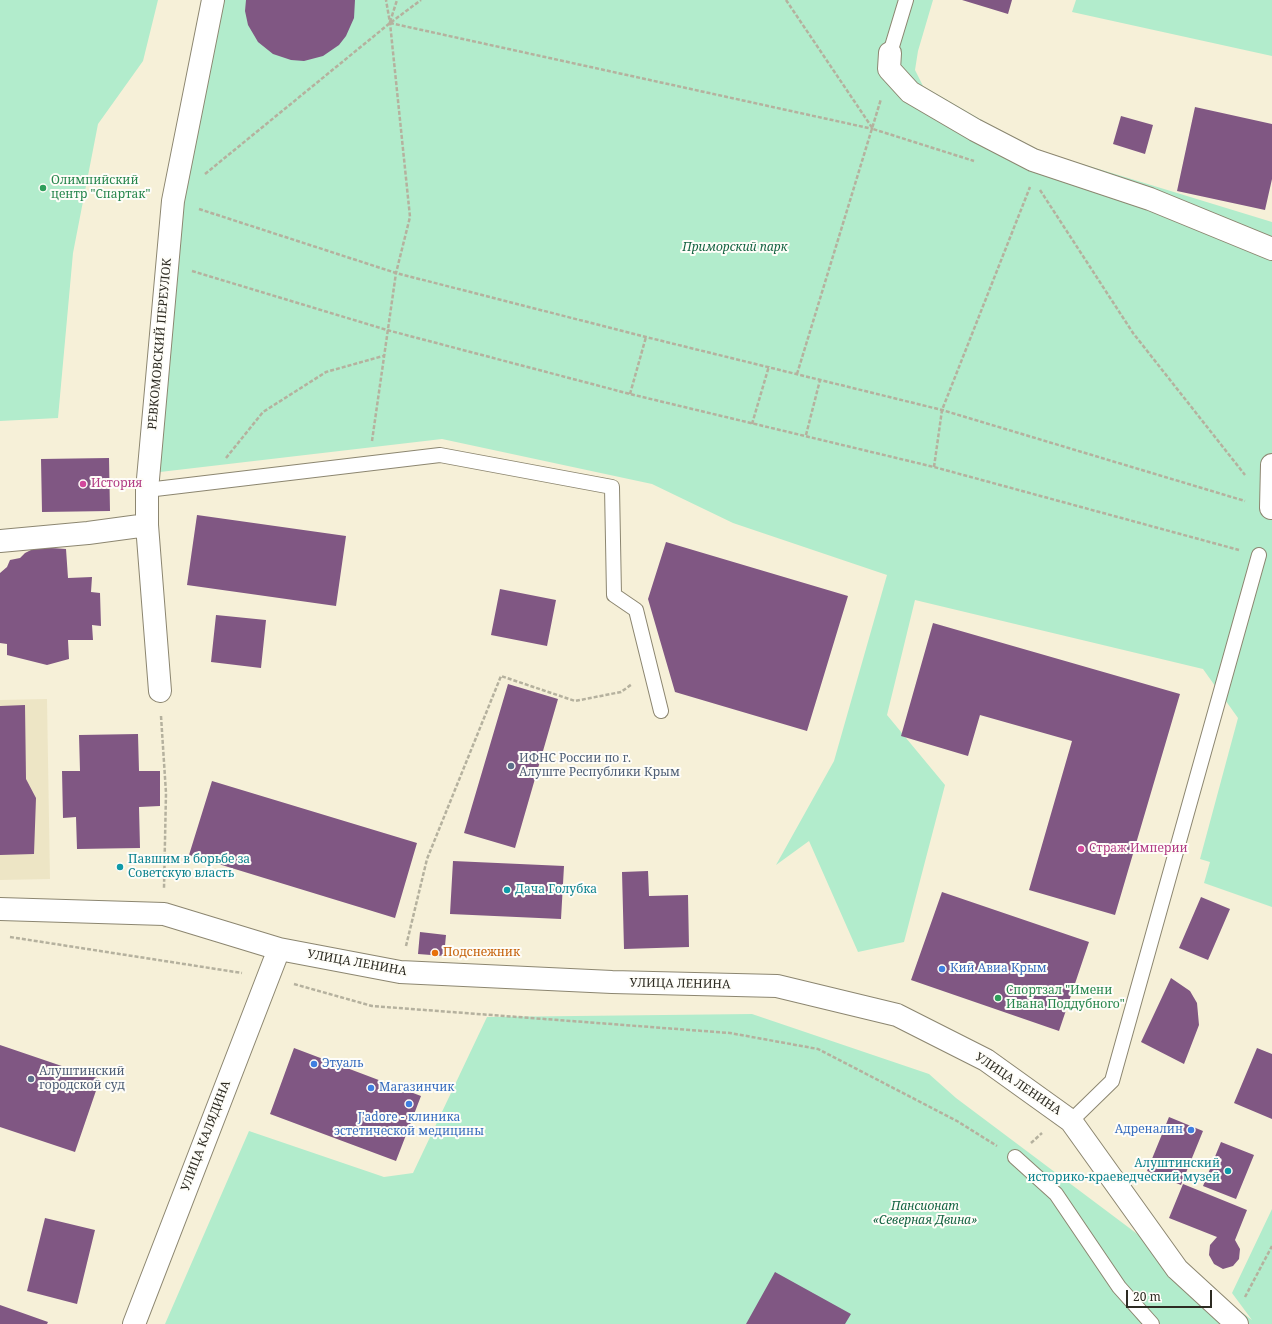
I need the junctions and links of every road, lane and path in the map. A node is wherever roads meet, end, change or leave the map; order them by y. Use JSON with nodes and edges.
{"nodes":[{"id":1,"x":213,"y":0,"type":"edge"},
{"id":2,"x":386,"y":0,"type":"edge"},
{"id":3,"x":397,"y":0,"type":"edge"},
{"id":4,"x":421,"y":0,"type":"edge"},
{"id":5,"x":786,"y":0,"type":"edge"},
{"id":6,"x":906,"y":0,"type":"edge"},
{"id":7,"x":390,"y":23,"type":"junction"},
{"id":8,"x":889,"y":61,"type":"junction"},
{"id":9,"x":873,"y":128,"type":"junction"},
{"id":10,"x":980,"y":163,"type":"dead end"},
{"id":11,"x":203,"y":176,"type":"dead end"},
{"id":12,"x":1033,"y":180,"type":"dead end"},
{"id":13,"x":1037,"y":186,"type":"dead end"},
{"id":14,"x":173,"y":201,"type":"junction"},
{"id":15,"x":1272,"y":249,"type":"edge"},
{"id":16,"x":167,"y":264,"type":"junction"},
{"id":17,"x":396,"y":273,"type":"junction"},
{"id":18,"x":387,"y":330,"type":"junction"},
{"id":19,"x":646,"y":337,"type":"junction"},
{"id":20,"x":383,"y":356,"type":"junction"},
{"id":21,"x":769,"y":366,"type":"junction"},
{"id":22,"x":797,"y":374,"type":"junction"},
{"id":23,"x":820,"y":380,"type":"junction"},
{"id":24,"x":630,"y":394,"type":"junction"},
{"id":25,"x":942,"y":410,"type":"junction"},
{"id":26,"x":752,"y":424,"type":"junction"},
{"id":27,"x":806,"y":435,"type":"junction"},
{"id":28,"x":369,"y":464,"type":"junction"},
{"id":29,"x":1272,"y":465,"type":"edge"},
{"id":30,"x":934,"y":467,"type":"junction"},
{"id":31,"x":1246,"y":477,"type":"dead end"},
{"id":32,"x":207,"y":483,"type":"junction"},
{"id":33,"x":147,"y":490,"type":"junction"},
{"id":34,"x":1271,"y":508,"type":"joint"},
{"id":35,"x":147,"y":525,"type":"junction"},
{"id":36,"x":0,"y":541,"type":"edge"},
{"id":37,"x":1258,"y":555,"type":"joint"},
{"id":38,"x":650,"y":669,"type":"junction"},
{"id":39,"x":160,"y":691,"type":"joint"},
{"id":40,"x":662,"y":711,"type":"dead end"},
{"id":41,"x":0,"y":909,"type":"edge"},
{"id":42,"x":164,"y":914,"type":"junction"},
{"id":43,"x":8,"y":937,"type":"dead end"},
{"id":44,"x":279,"y":949,"type":"junction"},
{"id":45,"x":400,"y":972,"type":"junction"},
{"id":46,"x":268,"y":977,"type":"junction"},
{"id":47,"x":1071,"y":1120,"type":"junction"},
{"id":48,"x":1015,"y":1157,"type":"junction"},
{"id":49,"x":1272,"y":1246,"type":"edge"},
{"id":50,"x":1234,"y":1322,"type":"edge"},
{"id":51,"x":134,"y":1324,"type":"edge"},
{"id":52,"x":1152,"y":1324,"type":"edge"}],
"edges":[{"from":1,"to":14,"type":"street","name":"РЕВКОМОВСКИЙ ПЕРЕУЛОК"},
{"from":2,"to":7,"type":"path"},
{"from":3,"to":7,"type":"path"},
{"from":4,"to":7,"type":"path"},
{"from":5,"to":9,"type":"path"},
{"from":6,"to":8,"type":"lane"},
{"from":7,"to":9,"type":"path"},
{"from":7,"to":11,"type":"path"},
{"from":7,"to":17,"type":"path"},
{"from":8,"to":9,"type":"path"},
{"from":8,"to":15,"type":"street"},
{"from":9,"to":10,"type":"path"},
{"from":9,"to":22,"type":"path"},
{"from":12,"to":25,"type":"path"},
{"from":13,"to":31,"type":"path"},
{"from":14,"to":16,"type":"street","name":"РЕВКОМОВСКИЙ ПЕРЕУЛОК"},
{"from":14,"to":17,"type":"path"},
{"from":16,"to":18,"type":"path"},
{"from":16,"to":33,"type":"street","name":"РЕВКОМОВСКИЙ ПЕРЕУЛОК"},
{"from":17,"to":18,"type":"path"},
{"from":17,"to":19,"type":"path"},
{"from":18,"to":20,"type":"path"},
{"from":18,"to":24,"type":"path"},
{"from":19,"to":21,"type":"path"},
{"from":19,"to":24,"type":"path"},
{"from":20,"to":28,"type":"path"},
{"from":20,"to":32,"type":"path"},
{"from":21,"to":22,"type":"path"},
{"from":21,"to":26,"type":"path"},
{"from":22,"to":23,"type":"path"},
{"from":23,"to":25,"type":"path"},
{"from":23,"to":27,"type":"path"},
{"from":24,"to":26,"type":"path"},
{"from":25,"to":30,"type":"path"},
{"from":25,"to":34,"type":"path"},
{"from":26,"to":27,"type":"path"},
{"from":27,"to":30,"type":"path"},
{"from":28,"to":32,"type":"lane"},
{"from":28,"to":38,"type":"lane"},
{"from":29,"to":34,"type":"street"},
{"from":30,"to":37,"type":"path"},
{"from":32,"to":33,"type":"lane"},
{"from":33,"to":35,"type":"street","name":"РЕВКОМОВСКИЙ ПЕРЕУЛОК"},
{"from":35,"to":36,"type":"street"},
{"from":35,"to":39,"type":"street","name":"РЕВКОМОВСКИЙ ПЕРЕУЛОК"},
{"from":37,"to":47,"type":"lane"},
{"from":38,"to":40,"type":"lane"},
{"from":38,"to":45,"type":"path"},
{"from":39,"to":42,"type":"path"},
{"from":41,"to":42,"type":"street","name":"УЛИЦА ЛЕНИНА"},
{"from":42,"to":44,"type":"street","name":"УЛИЦА ЛЕНИНА"},
{"from":43,"to":46,"type":"path"},
{"from":44,"to":45,"type":"street","name":"УЛИЦА ЛЕНИНА"},
{"from":44,"to":46,"type":"street","name":"УЛИЦА КАЛЯДИНА"},
{"from":45,"to":47,"type":"street","name":"УЛИЦА ЛЕНИНА"},
{"from":46,"to":48,"type":"path"},
{"from":46,"to":51,"type":"street","name":"УЛИЦА КАЛЯДИНА"},
{"from":47,"to":48,"type":"path"},
{"from":47,"to":50,"type":"street","name":"УЛИЦА ЛЕНИНА"},
{"from":48,"to":52,"type":"lane"},
{"from":49,"to":50,"type":"path"}]}
